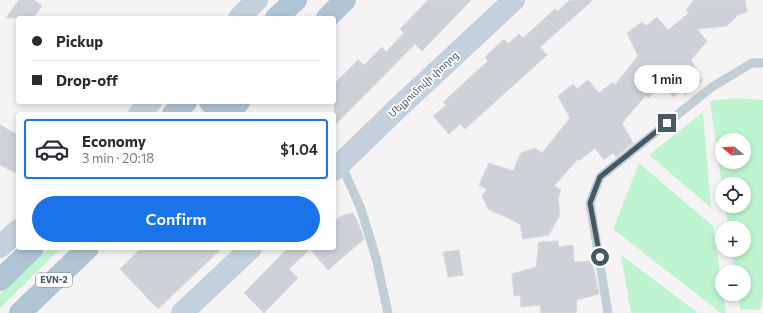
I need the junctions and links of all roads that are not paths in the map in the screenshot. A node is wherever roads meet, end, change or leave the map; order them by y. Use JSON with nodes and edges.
{"nodes":[{"id":1,"x":258,"y":0,"type":"edge"},
{"id":2,"x":296,"y":0,"type":"edge"},
{"id":3,"x":346,"y":0,"type":"edge"},
{"id":4,"x":514,"y":0,"type":"edge"},
{"id":5,"x":241,"y":16,"type":"edge"},
{"id":6,"x":278,"y":16,"type":"edge"},
{"id":7,"x":329,"y":16,"type":"edge"},
{"id":8,"x":763,"y":64,"type":"edge"},
{"id":9,"x":149,"y":104,"type":"edge"},
{"id":10,"x":184,"y":104,"type":"edge"},
{"id":11,"x":212,"y":104,"type":"edge"},
{"id":12,"x":237,"y":104,"type":"edge"},
{"id":13,"x":141,"y":112,"type":"edge"},
{"id":14,"x":175,"y":112,"type":"edge"},
{"id":15,"x":219,"y":112,"type":"edge"},
{"id":16,"x":229,"y":112,"type":"edge"},
{"id":17,"x":338,"y":167,"type":"edge"},
{"id":18,"x":16,"y":232,"type":"edge"},
{"id":19,"x":0,"y":247,"type":"edge"},
{"id":20,"x":31,"y":250,"type":"edge"},
{"id":21,"x":86,"y":250,"type":"edge"},
{"id":22,"x":250,"y":250,"type":"edge"},
{"id":23,"x":0,"y":280,"type":"edge"},
{"id":24,"x":20,"y":313,"type":"edge"},
{"id":25,"x":182,"y":313,"type":"edge"},
{"id":26,"x":388,"y":313,"type":"edge"},
{"id":27,"x":608,"y":313,"type":"edge"}],
"edges":[{"from":1,"to":5,"type":"street"},
{"from":2,"to":6,"type":"main road"},
{"from":3,"to":7,"type":"main road"},
{"from":4,"to":17,"type":"street","name":"Մելքումովի փողոց"},
{"from":8,"to":27,"type":"lane"},
{"from":9,"to":13,"type":"street"},
{"from":10,"to":14,"type":"main road"},
{"from":11,"to":15,"type":"main road"},
{"from":12,"to":16,"type":"main road"},
{"from":17,"to":26,"type":"lane"},
{"from":18,"to":19,"type":"street"},
{"from":20,"to":23,"type":"main road"},
{"from":21,"to":24,"type":"main road","number":"EVN-2"},
{"from":22,"to":25,"type":"street"}]}
